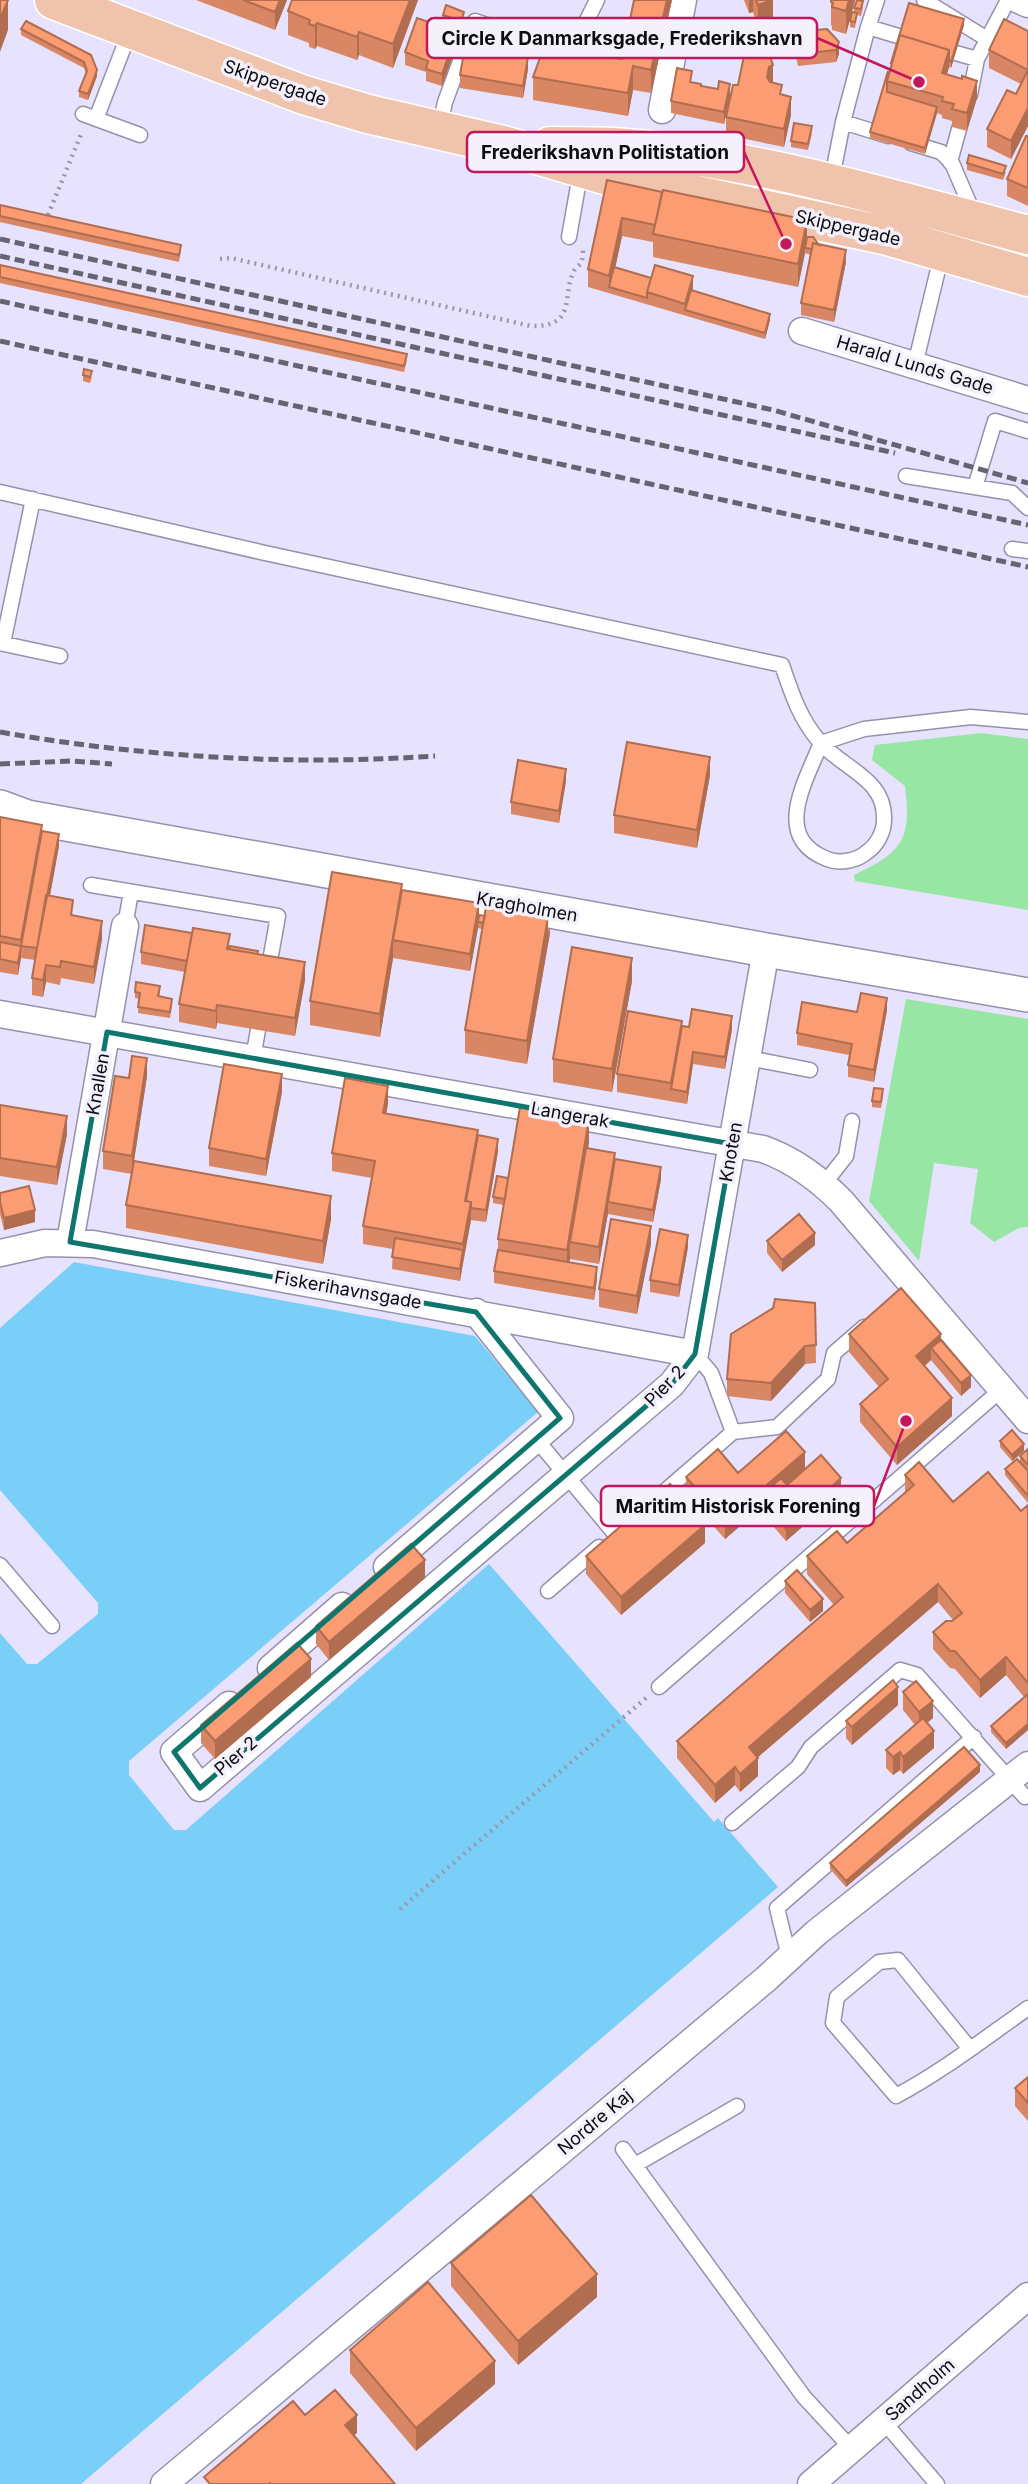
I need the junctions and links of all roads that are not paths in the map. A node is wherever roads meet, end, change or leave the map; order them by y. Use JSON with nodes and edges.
{"nodes":[{"id":1,"x":54,"y":0,"type":"edge"},
{"id":2,"x":597,"y":0,"type":"edge"},
{"id":3,"x":684,"y":0,"type":"edge"},
{"id":4,"x":877,"y":0,"type":"edge"},
{"id":5,"x":924,"y":0,"type":"edge"},
{"id":6,"x":1007,"y":0,"type":"edge"},
{"id":7,"x":1019,"y":0,"type":"edge"},
{"id":8,"x":1028,"y":4,"type":"edge"},
{"id":9,"x":869,"y":27,"type":"junction"},
{"id":10,"x":131,"y":30,"type":"junction"},
{"id":11,"x":987,"y":39,"type":"junction"},
{"id":12,"x":543,"y":44,"type":"edge"},
{"id":13,"x":572,"y":50,"type":"edge"},
{"id":14,"x":977,"y":59,"type":"junction"},
{"id":15,"x":970,"y":96,"type":"edge"},
{"id":16,"x":662,"y":110,"type":"dead end"},
{"id":17,"x":843,"y":122,"type":"junction"},
{"id":18,"x":960,"y":129,"type":"edge"},
{"id":19,"x":439,"y":131,"type":"junction"},
{"id":20,"x":140,"y":135,"type":"dead end"},
{"id":21,"x":582,"y":157,"type":"junction"},
{"id":22,"x":950,"y":162,"type":"junction"},
{"id":23,"x":831,"y":183,"type":"junction"},
{"id":24,"x":953,"y":231,"type":"junction"},
{"id":25,"x":1028,"y":235,"type":"edge"},
{"id":26,"x":569,"y":237,"type":"dead end"},
{"id":27,"x":1028,"y":277,"type":"edge"},
{"id":28,"x":802,"y":331,"type":"dead end"},
{"id":29,"x":915,"y":366,"type":"junction"},
{"id":30,"x":1028,"y":400,"type":"edge"},
{"id":31,"x":1028,"y":431,"type":"edge"},
{"id":32,"x":906,"y":477,"type":"dead end"},
{"id":33,"x":975,"y":487,"type":"junction"},
{"id":34,"x":0,"y":492,"type":"edge"},
{"id":35,"x":33,"y":499,"type":"junction"},
{"id":36,"x":1028,"y":508,"type":"edge"},
{"id":37,"x":1012,"y":549,"type":"dead end"},
{"id":38,"x":1028,"y":551,"type":"edge"},
{"id":39,"x":1,"y":643,"type":"edge"},
{"id":40,"x":60,"y":656,"type":"dead end"},
{"id":41,"x":1028,"y":722,"type":"edge"},
{"id":42,"x":821,"y":743,"type":"junction"},
{"id":43,"x":9,"y":814,"type":"edge"},
{"id":44,"x":91,"y":885,"type":"dead end"},
{"id":45,"x":131,"y":892,"type":"junction"},
{"id":46,"x":125,"y":926,"type":"joint"},
{"id":47,"x":766,"y":950,"type":"junction"},
{"id":48,"x":268,"y":974,"type":"edge"},
{"id":49,"x":1028,"y":995,"type":"edge"},
{"id":50,"x":0,"y":1014,"type":"edge"},
{"id":51,"x":258,"y":1030,"type":"edge"},
{"id":52,"x":107,"y":1032,"type":"junction"},
{"id":53,"x":253,"y":1058,"type":"junction"},
{"id":54,"x":748,"y":1058,"type":"junction"},
{"id":55,"x":810,"y":1070,"type":"dead end"},
{"id":56,"x":852,"y":1121,"type":"dead end"},
{"id":57,"x":732,"y":1144,"type":"junction"},
{"id":58,"x":824,"y":1184,"type":"junction"},
{"id":59,"x":70,"y":1242,"type":"junction"},
{"id":60,"x":0,"y":1253,"type":"edge"},
{"id":61,"x":475,"y":1312,"type":"junction"},
{"id":62,"x":875,"y":1317,"type":"edge"},
{"id":63,"x":695,"y":1353,"type":"junction"},
{"id":64,"x":1002,"y":1389,"type":"junction"},
{"id":65,"x":1028,"y":1420,"type":"edge"},
{"id":66,"x":733,"y":1433,"type":"junction"},
{"id":67,"x":536,"y":1439,"type":"junction"},
{"id":68,"x":566,"y":1475,"type":"junction"},
{"id":69,"x":645,"y":1508,"type":"edge"},
{"id":70,"x":0,"y":1565,"type":"edge"},
{"id":71,"x":548,"y":1591,"type":"dead end"},
{"id":72,"x":52,"y":1626,"type":"dead end"},
{"id":73,"x":659,"y":1687,"type":"road end"},
{"id":74,"x":974,"y":1737,"type":"junction"},
{"id":75,"x":1021,"y":1781,"type":"edge"},
{"id":76,"x":732,"y":1823,"type":"dead end"},
{"id":77,"x":789,"y":1957,"type":"junction"},
{"id":78,"x":1028,"y":2008,"type":"edge"},
{"id":79,"x":970,"y":2049,"type":"junction"},
{"id":80,"x":737,"y":2106,"type":"dead end"},
{"id":81,"x":623,"y":2149,"type":"dead end"},
{"id":82,"x":635,"y":2165,"type":"junction"},
{"id":83,"x":1028,"y":2297,"type":"edge"},
{"id":84,"x":884,"y":2422,"type":"junction"},
{"id":85,"x":852,"y":2449,"type":"junction"},
{"id":86,"x":164,"y":2484,"type":"edge"},
{"id":87,"x":811,"y":2484,"type":"edge"},
{"id":88,"x":937,"y":2484,"type":"edge"}],
"edges":[{"from":1,"to":10,"type":"main road","name":"Skippergade"},
{"from":2,"to":13,"type":"lane"},
{"from":3,"to":16,"type":"street"},
{"from":4,"to":9,"type":"lane"},
{"from":5,"to":11,"type":"lane"},
{"from":6,"to":11,"type":"lane"},
{"from":7,"to":8,"type":"street"},
{"from":9,"to":14,"type":"lane"},
{"from":9,"to":17,"type":"lane"},
{"from":10,"to":19,"type":"main road","name":"Skippergade"},
{"from":10,"to":20,"type":"lane"},
{"from":11,"to":14,"type":"lane"},
{"from":12,"to":19,"type":"lane"},
{"from":14,"to":15,"type":"lane"},
{"from":17,"to":22,"type":"lane"},
{"from":17,"to":23,"type":"lane"},
{"from":18,"to":22,"type":"lane"},
{"from":19,"to":21,"type":"main road","name":"Skippergade"},
{"from":21,"to":23,"type":"main road","name":"Skippergade"},
{"from":21,"to":24,"type":"main road","name":"Skippergade"},
{"from":21,"to":26,"type":"lane"},
{"from":22,"to":24,"type":"lane"},
{"from":23,"to":24,"type":"main road","name":"Skippergade"},
{"from":24,"to":25,"type":"main road","name":"Skippergade"},
{"from":24,"to":27,"type":"main road","name":"Skippergade"},
{"from":24,"to":29,"type":"lane"},
{"from":28,"to":29,"type":"street","name":"Harald Lunds Gade"},
{"from":29,"to":30,"type":"street","name":"Harald Lunds Gade"},
{"from":31,"to":33,"type":"lane"},
{"from":32,"to":33,"type":"lane"},
{"from":33,"to":36,"type":"lane"},
{"from":34,"to":35,"type":"lane"},
{"from":35,"to":39,"type":"lane"},
{"from":35,"to":42,"type":"lane"},
{"from":37,"to":38,"type":"lane"},
{"from":39,"to":40,"type":"lane"},
{"from":41,"to":42,"type":"lane"},
{"from":42,"to":42,"type":"lane"},
{"from":43,"to":47,"type":"street","name":"Kragholmen"},
{"from":44,"to":45,"type":"lane"},
{"from":45,"to":46,"type":"lane"},
{"from":45,"to":48,"type":"lane"},
{"from":46,"to":52,"type":"street","name":"Knallen"},
{"from":47,"to":49,"type":"street","name":"Kragholmen"},
{"from":47,"to":54,"type":"street","name":"Knoten"},
{"from":50,"to":52,"type":"street","name":"Langerak"},
{"from":51,"to":53,"type":"lane"},
{"from":52,"to":53,"type":"street","name":"Langerak"},
{"from":52,"to":59,"type":"street","name":"Knallen"},
{"from":53,"to":57,"type":"street","name":"Langerak"},
{"from":54,"to":55,"type":"lane"},
{"from":54,"to":57,"type":"street","name":"Knoten"},
{"from":56,"to":58,"type":"lane"},
{"from":57,"to":58,"type":"street","name":"Langerak"},
{"from":57,"to":63,"type":"street","name":"Knoten"},
{"from":58,"to":64,"type":"street","name":"Langerak"},
{"from":59,"to":60,"type":"street","name":"Fiskerihavnsgade"},
{"from":59,"to":61,"type":"street","name":"Fiskerihavnsgade"},
{"from":61,"to":63,"type":"street","name":"Fiskerihavnsgade"},
{"from":61,"to":67,"type":"street","name":"Pier 2"},
{"from":62,"to":66,"type":"lane"},
{"from":63,"to":66,"type":"lane"},
{"from":63,"to":68,"type":"street","name":"Pier 2"},
{"from":64,"to":65,"type":"street","name":"Langerak"},
{"from":64,"to":73,"type":"lane"},
{"from":66,"to":69,"type":"lane"},
{"from":67,"to":68,"type":"lane"},
{"from":67,"to":68,"type":"street","name":"Pier 2"},
{"from":68,"to":71,"type":"lane"},
{"from":70,"to":72,"type":"lane"},
{"from":74,"to":75,"type":"lane"},
{"from":74,"to":76,"type":"lane"},
{"from":74,"to":77,"type":"lane"},
{"from":75,"to":77,"type":"street","name":"Nordre Kaj"},
{"from":77,"to":86,"type":"street","name":"Nordre Kaj"},
{"from":78,"to":79,"type":"lane"},
{"from":79,"to":79,"type":"lane"},
{"from":80,"to":82,"type":"lane"},
{"from":81,"to":82,"type":"lane"},
{"from":82,"to":85,"type":"lane"},
{"from":83,"to":84,"type":"street","name":"Sandholm"},
{"from":84,"to":85,"type":"street","name":"Sandholm"},
{"from":84,"to":88,"type":"lane"},
{"from":85,"to":87,"type":"street","name":"Sandholm"}]}
